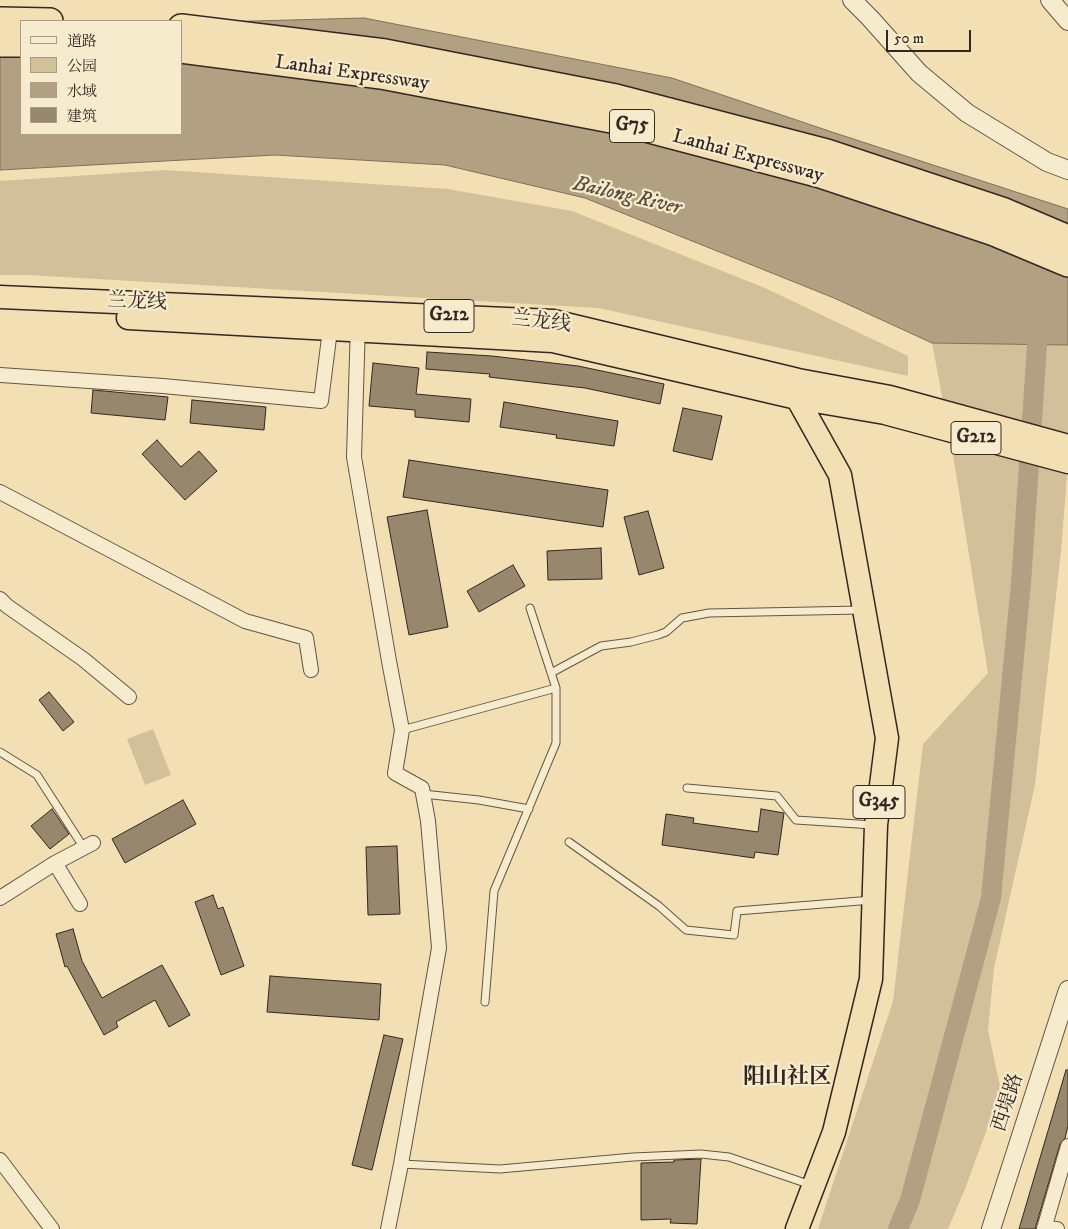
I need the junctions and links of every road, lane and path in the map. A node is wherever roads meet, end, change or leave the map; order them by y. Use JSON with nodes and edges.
{"nodes":[{"id":1,"x":852,"y":0,"type":"edge"},
{"id":2,"x":1050,"y":0,"type":"edge"},
{"id":3,"x":0,"y":20,"type":"edge"},
{"id":4,"x":20,"y":20,"type":"edge"},
{"id":5,"x":1068,"y":21,"type":"edge"},
{"id":6,"x":182,"y":27,"type":"edge"},
{"id":7,"x":0,"y":44,"type":"edge"},
{"id":8,"x":20,"y":44,"type":"edge"},
{"id":9,"x":182,"y":50,"type":"edge"},
{"id":10,"x":1068,"y":170,"type":"edge"},
{"id":11,"x":1068,"y":238,"type":"edge"},
{"id":12,"x":1068,"y":264,"type":"edge"},
{"id":13,"x":0,"y":297,"type":"edge"},
{"id":14,"x":0,"y":311,"type":"edge"},
{"id":15,"x":331,"y":320,"type":"junction"},
{"id":16,"x":358,"y":321,"type":"junction"},
{"id":17,"x":0,"y":375,"type":"edge"},
{"id":18,"x":798,"y":389,"type":"junction"},
{"id":19,"x":887,"y":405,"type":"junction"},
{"id":20,"x":1068,"y":446,"type":"edge"},
{"id":21,"x":1068,"y":462,"type":"edge"},
{"id":22,"x":0,"y":492,"type":"edge"},
{"id":23,"x":0,"y":598,"type":"edge"},
{"id":24,"x":530,"y":608,"type":"dead end"},
{"id":25,"x":864,"y":610,"type":"junction"},
{"id":26,"x":311,"y":670,"type":"dead end"},
{"id":27,"x":550,"y":673,"type":"junction"},
{"id":28,"x":556,"y":688,"type":"junction"},
{"id":29,"x":129,"y":697,"type":"dead end"},
{"id":30,"x":402,"y":730,"type":"junction"},
{"id":31,"x":0,"y":752,"type":"edge"},
{"id":32,"x":687,"y":788,"type":"dead end"},
{"id":33,"x":423,"y":794,"type":"junction"},
{"id":34,"x":529,"y":809,"type":"junction"},
{"id":35,"x":876,"y":825,"type":"junction"},
{"id":36,"x":569,"y":842,"type":"dead end"},
{"id":37,"x":88,"y":846,"type":"joint"},
{"id":38,"x":55,"y":863,"type":"junction"},
{"id":39,"x":0,"y":898,"type":"edge"},
{"id":40,"x":874,"y":900,"type":"junction"},
{"id":41,"x":80,"y":904,"type":"dead end"},
{"id":42,"x":1068,"y":990,"type":"edge"},
{"id":43,"x":485,"y":1002,"type":"dead end"},
{"id":44,"x":1068,"y":1146,"type":"edge"},
{"id":45,"x":0,"y":1160,"type":"edge"},
{"id":46,"x":401,"y":1164,"type":"junction"},
{"id":47,"x":1063,"y":1180,"type":"edge"},
{"id":48,"x":814,"y":1186,"type":"junction"},
{"id":49,"x":52,"y":1229,"type":"edge"},
{"id":50,"x":388,"y":1229,"type":"edge"},
{"id":51,"x":797,"y":1229,"type":"edge"},
{"id":52,"x":991,"y":1229,"type":"edge"},
{"id":53,"x":1048,"y":1229,"type":"edge"}],
"edges":[{"from":1,"to":10,"type":"street"},
{"from":2,"to":5,"type":"street"},
{"from":3,"to":4,"type":"highway"},
{"from":6,"to":11,"type":"highway","name":"Lanhai Expressway","number":"G75"},
{"from":7,"to":8,"type":"highway"},
{"from":9,"to":12,"type":"highway","name":"Lanhai Expressway","number":"G75"},
{"from":13,"to":15,"type":"highway","name":"兰龙线","number":"G212"},
{"from":14,"to":15,"type":"highway","name":"兰龙线","number":"G212"},
{"from":15,"to":16,"type":"highway","name":"兰龙线","number":"G212"},
{"from":15,"to":17,"type":"street"},
{"from":16,"to":18,"type":"highway","name":"兰龙线","number":"G212"},
{"from":16,"to":30,"type":"street"},
{"from":18,"to":19,"type":"highway","name":"兰龙线","number":"G212"},
{"from":18,"to":25,"type":"highway","number":"G345"},
{"from":19,"to":20,"type":"highway","name":"兰龙线","number":"G212"},
{"from":19,"to":21,"type":"highway","name":"兰龙线","number":"G212"},
{"from":22,"to":26,"type":"street"},
{"from":23,"to":29,"type":"street"},
{"from":24,"to":27,"type":"lane"},
{"from":25,"to":27,"type":"lane"},
{"from":25,"to":35,"type":"highway","number":"G345"},
{"from":27,"to":28,"type":"lane"},
{"from":28,"to":30,"type":"lane"},
{"from":28,"to":34,"type":"lane"},
{"from":30,"to":33,"type":"street"},
{"from":31,"to":37,"type":"lane"},
{"from":32,"to":35,"type":"lane"},
{"from":33,"to":34,"type":"lane"},
{"from":33,"to":46,"type":"street"},
{"from":34,"to":43,"type":"lane"},
{"from":35,"to":40,"type":"highway","number":"G345"},
{"from":36,"to":40,"type":"lane"},
{"from":37,"to":38,"type":"street"},
{"from":38,"to":39,"type":"street"},
{"from":38,"to":41,"type":"street"},
{"from":40,"to":48,"type":"highway","number":"G345"},
{"from":42,"to":52,"type":"street","name":"西堤路"},
{"from":44,"to":47,"type":"street"},
{"from":45,"to":49,"type":"street"},
{"from":46,"to":48,"type":"lane"},
{"from":46,"to":50,"type":"street"},
{"from":47,"to":53,"type":"street"},
{"from":48,"to":51,"type":"highway","number":"G345"}]}
